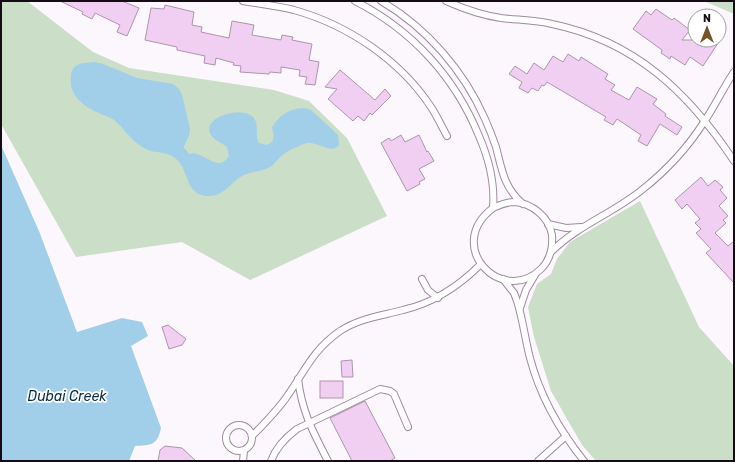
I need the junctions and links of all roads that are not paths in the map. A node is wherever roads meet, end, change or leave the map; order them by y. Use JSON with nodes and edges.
{"nodes":[{"id":1,"x":243,"y":1,"type":"edge"},
{"id":2,"x":355,"y":1,"type":"edge"},
{"id":3,"x":381,"y":1,"type":"edge"},
{"id":4,"x":446,"y":1,"type":"edge"},
{"id":5,"x":734,"y":72,"type":"edge"},
{"id":6,"x":704,"y":122,"type":"junction"},
{"id":7,"x":447,"y":136,"type":"dead end"},
{"id":8,"x":734,"y":161,"type":"edge"},
{"id":9,"x":523,"y":204,"type":"junction"},
{"id":10,"x":493,"y":208,"type":"junction"},
{"id":11,"x":548,"y":224,"type":"junction"},
{"id":12,"x":585,"y":226,"type":"junction"},
{"id":13,"x":551,"y":252,"type":"junction"},
{"id":14,"x":481,"y":264,"type":"junction"},
{"id":15,"x":537,"y":272,"type":"junction"},
{"id":16,"x":422,"y":279,"type":"dead end"},
{"id":17,"x":503,"y":279,"type":"junction"},
{"id":18,"x":438,"y":298,"type":"junction"},
{"id":19,"x":520,"y":310,"type":"junction"},
{"id":20,"x":298,"y":379,"type":"junction"},
{"id":21,"x":309,"y":423,"type":"junction"},
{"id":22,"x":408,"y":428,"type":"dead end"},
{"id":23,"x":252,"y":436,"type":"junction"},
{"id":24,"x":566,"y":436,"type":"junction"},
{"id":25,"x":244,"y":451,"type":"junction"},
{"id":26,"x":243,"y":461,"type":"edge"},
{"id":27,"x":271,"y":461,"type":"edge"},
{"id":28,"x":328,"y":461,"type":"edge"},
{"id":29,"x":538,"y":461,"type":"edge"},
{"id":30,"x":584,"y":461,"type":"edge"}],
"edges":[{"from":1,"to":7,"type":"lane"},
{"from":2,"to":10,"type":"lane"},
{"from":3,"to":9,"type":"lane"},
{"from":4,"to":6,"type":"lane"},
{"from":5,"to":6,"type":"lane"},
{"from":6,"to":8,"type":"lane"},
{"from":6,"to":12,"type":"lane"},
{"from":9,"to":10,"type":"lane"},
{"from":9,"to":11,"type":"lane"},
{"from":10,"to":14,"type":"lane"},
{"from":11,"to":12,"type":"lane"},
{"from":11,"to":13,"type":"lane"},
{"from":12,"to":13,"type":"lane"},
{"from":13,"to":15,"type":"lane"},
{"from":14,"to":17,"type":"lane"},
{"from":14,"to":18,"type":"lane"},
{"from":15,"to":17,"type":"lane"},
{"from":15,"to":19,"type":"lane"},
{"from":16,"to":18,"type":"lane"},
{"from":17,"to":19,"type":"lane"},
{"from":18,"to":20,"type":"lane"},
{"from":19,"to":24,"type":"lane"},
{"from":20,"to":21,"type":"lane"},
{"from":20,"to":23,"type":"lane"},
{"from":21,"to":22,"type":"lane"},
{"from":21,"to":27,"type":"lane"},
{"from":21,"to":28,"type":"lane"},
{"from":23,"to":25,"type":"lane"},
{"from":23,"to":25,"type":"lane"},
{"from":24,"to":29,"type":"lane"},
{"from":24,"to":30,"type":"lane"},
{"from":25,"to":26,"type":"lane"}]}
